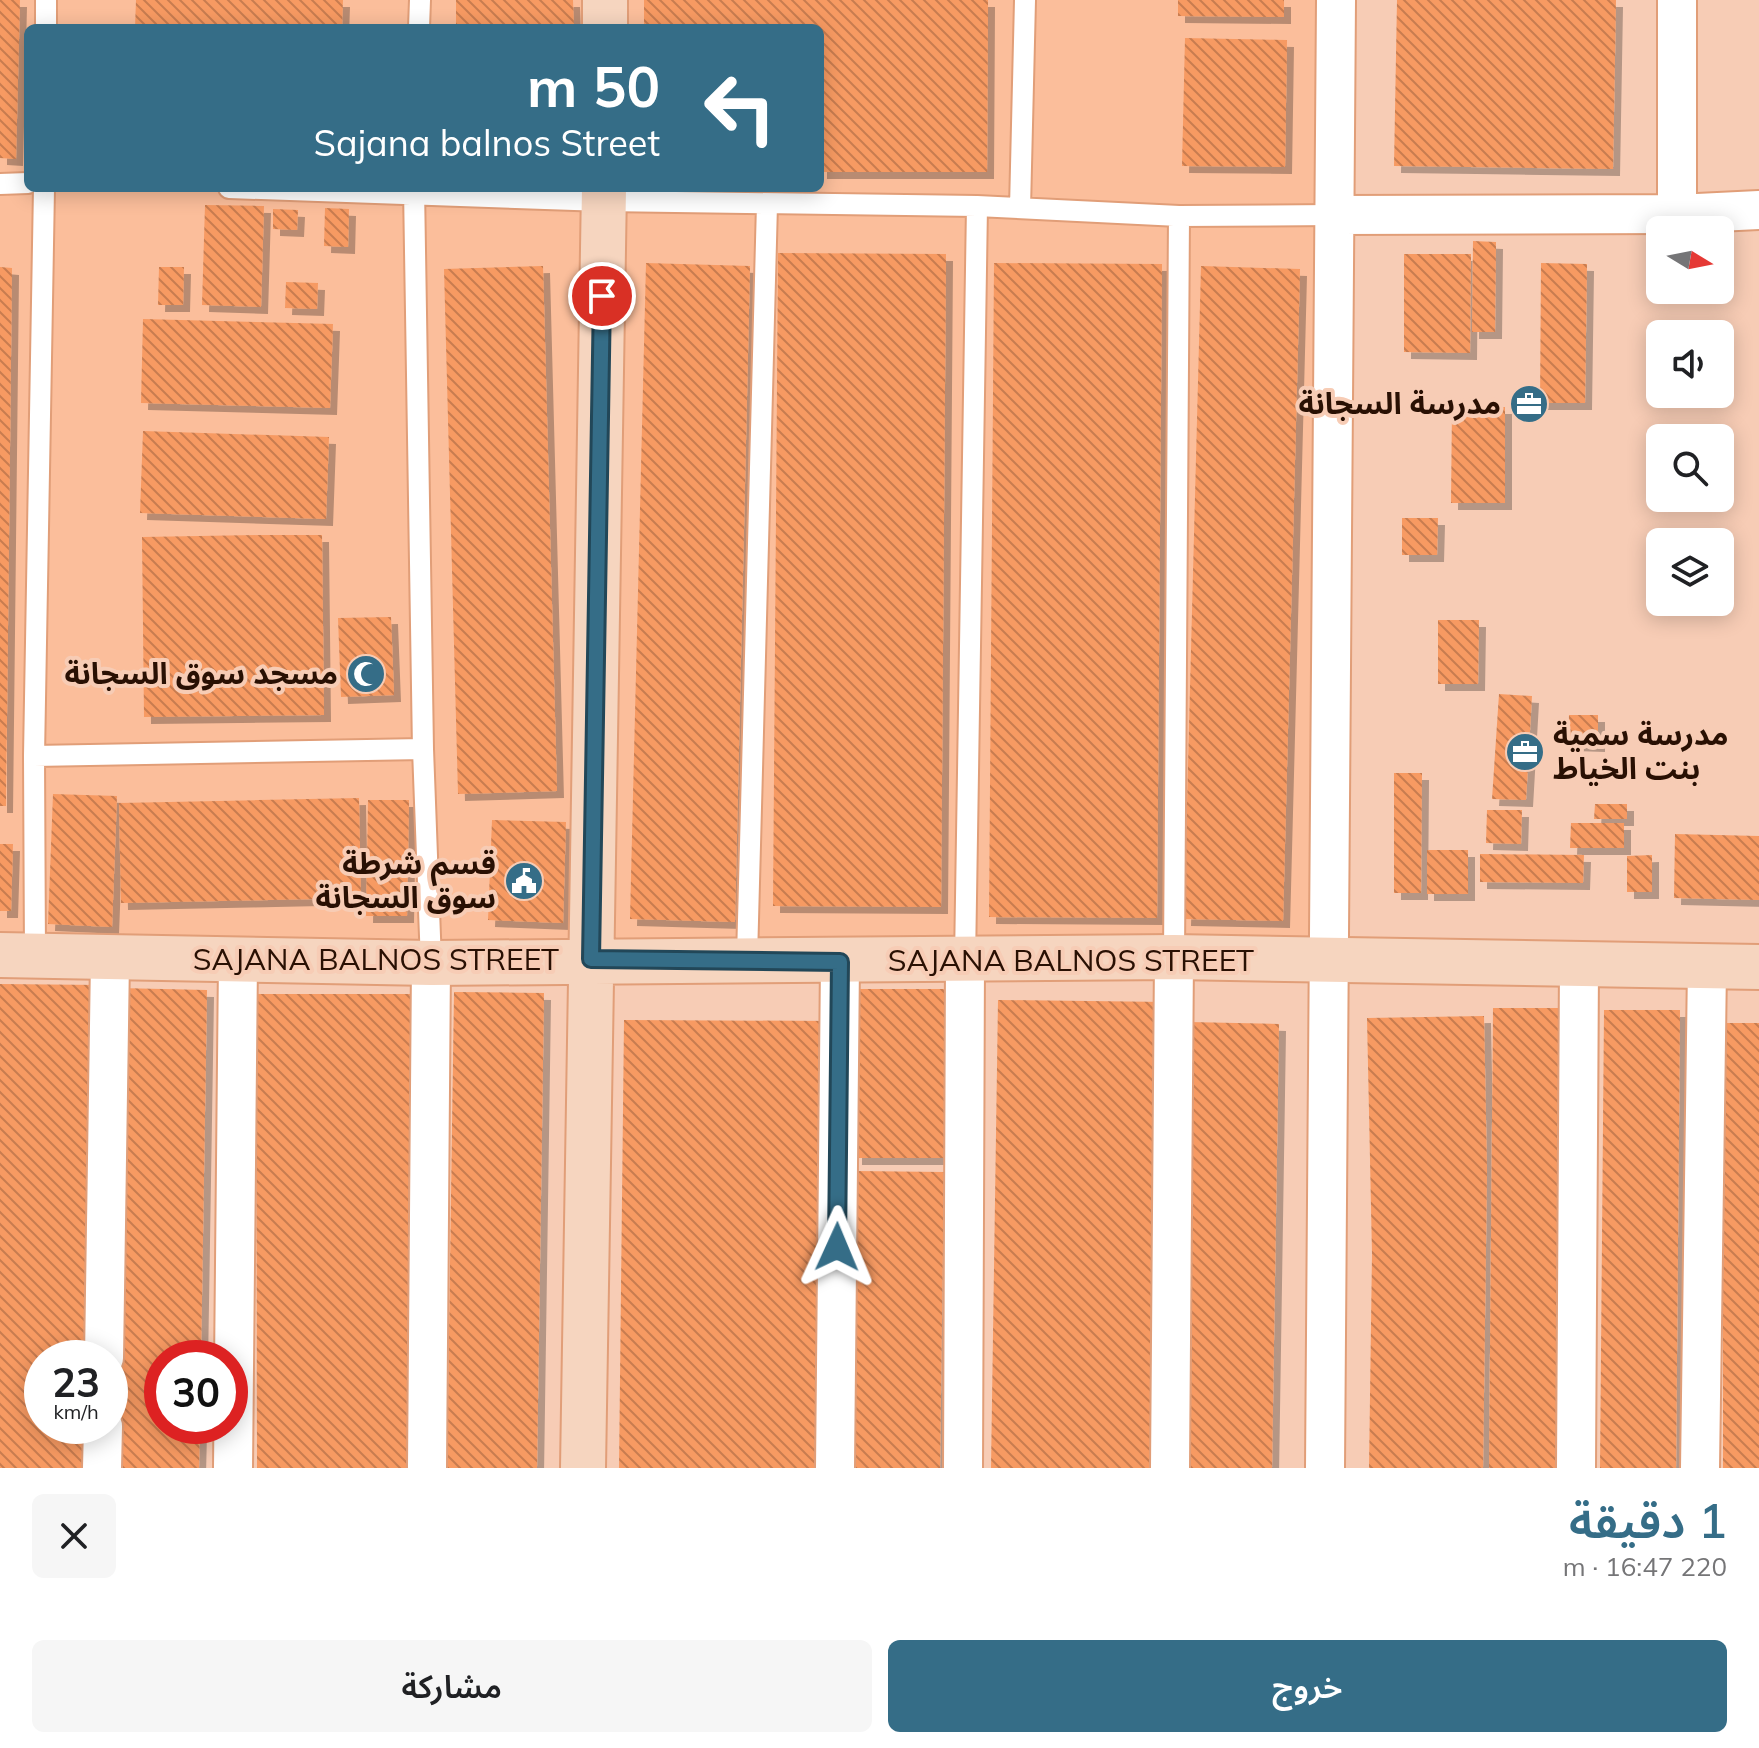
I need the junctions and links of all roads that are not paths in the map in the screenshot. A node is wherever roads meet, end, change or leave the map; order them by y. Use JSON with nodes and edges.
{"nodes":[{"id":1,"x":46,"y":0,"type":"edge"},
{"id":2,"x":420,"y":0,"type":"edge"},
{"id":3,"x":605,"y":0,"type":"edge"},
{"id":4,"x":1025,"y":0,"type":"edge"},
{"id":5,"x":1336,"y":0,"type":"edge"},
{"id":6,"x":1677,"y":0,"type":"edge"},
{"id":7,"x":46,"y":24,"type":"edge"},
{"id":8,"x":419,"y":24,"type":"edge"},
{"id":9,"x":605,"y":24,"type":"edge"},
{"id":10,"x":24,"y":183,"type":"edge"},
{"id":11,"x":0,"y":184,"type":"edge"},
{"id":12,"x":44,"y":192,"type":"edge"},
{"id":13,"x":414,"y":192,"type":"edge"},
{"id":14,"x":477,"y":192,"type":"edge"},
{"id":15,"x":604,"y":194,"type":"edge"},
{"id":16,"x":767,"y":204,"type":"junction"},
{"id":17,"x":977,"y":206,"type":"junction"},
{"id":18,"x":1020,"y":208,"type":"junction"},
{"id":19,"x":1759,"y":210,"type":"edge"},
{"id":20,"x":1677,"y":214,"type":"junction"},
{"id":21,"x":1335,"y":215,"type":"junction"},
{"id":22,"x":1179,"y":216,"type":"junction"},
{"id":23,"x":423,"y":749,"type":"junction"},
{"id":24,"x":34,"y":756,"type":"junction"},
{"id":25,"x":18,"y":955,"type":"edge"},
{"id":26,"x":1174,"y":957,"type":"junction"},
{"id":27,"x":747,"y":958,"type":"junction"},
{"id":28,"x":110,"y":959,"type":"junction"},
{"id":29,"x":591,"y":959,"type":"junction"},
{"id":30,"x":238,"y":960,"type":"junction"},
{"id":31,"x":965,"y":961,"type":"junction"},
{"id":32,"x":1331,"y":961,"type":"junction"},
{"id":33,"x":840,"y":962,"type":"junction"},
{"id":34,"x":431,"y":963,"type":"junction"},
{"id":35,"x":1579,"y":966,"type":"junction"},
{"id":36,"x":1707,"y":967,"type":"junction"},
{"id":37,"x":1759,"y":967,"type":"edge"},
{"id":38,"x":104,"y":1340,"type":"edge"},
{"id":39,"x":103,"y":1444,"type":"edge"},
{"id":40,"x":102,"y":1468,"type":"edge"},
{"id":41,"x":233,"y":1468,"type":"edge"},
{"id":42,"x":427,"y":1468,"type":"edge"},
{"id":43,"x":583,"y":1468,"type":"edge"},
{"id":44,"x":835,"y":1468,"type":"edge"},
{"id":45,"x":963,"y":1468,"type":"edge"},
{"id":46,"x":1170,"y":1468,"type":"edge"},
{"id":47,"x":1325,"y":1468,"type":"edge"},
{"id":48,"x":1576,"y":1468,"type":"edge"},
{"id":49,"x":1700,"y":1468,"type":"edge"}],
"edges":[{"from":1,"to":7,"type":"lane"},
{"from":2,"to":8,"type":"lane"},
{"from":3,"to":9,"type":"street"},
{"from":4,"to":18,"type":"lane"},
{"from":5,"to":21,"type":"street"},
{"from":6,"to":20,"type":"street"},
{"from":10,"to":11,"type":"lane"},
{"from":12,"to":24,"type":"lane"},
{"from":13,"to":23,"type":"lane"},
{"from":14,"to":15,"type":"lane"},
{"from":15,"to":16,"type":"lane"},
{"from":15,"to":29,"type":"street"},
{"from":16,"to":17,"type":"lane"},
{"from":16,"to":27,"type":"lane"},
{"from":17,"to":18,"type":"lane"},
{"from":17,"to":31,"type":"lane"},
{"from":18,"to":22,"type":"lane"},
{"from":19,"to":20,"type":"street"},
{"from":20,"to":21,"type":"street"},
{"from":21,"to":22,"type":"lane"},
{"from":21,"to":32,"type":"street"},
{"from":22,"to":26,"type":"lane"},
{"from":23,"to":24,"type":"lane"},
{"from":23,"to":34,"type":"lane"},
{"from":24,"to":25,"type":"lane"},
{"from":25,"to":28,"type":"street","name":"SAJANA BALNOS STREET"},
{"from":26,"to":31,"type":"street","name":"SAJANA BALNOS STREET"},
{"from":26,"to":32,"type":"street","name":"SAJANA BALNOS STREET"},
{"from":26,"to":46,"type":"street"},
{"from":27,"to":29,"type":"street","name":"SAJANA BALNOS STREET"},
{"from":27,"to":33,"type":"street","name":"SAJANA BALNOS STREET"},
{"from":28,"to":30,"type":"street","name":"SAJANA BALNOS STREET"},
{"from":28,"to":38,"type":"street"},
{"from":29,"to":34,"type":"street","name":"SAJANA BALNOS STREET"},
{"from":29,"to":43,"type":"street"},
{"from":30,"to":34,"type":"street","name":"SAJANA BALNOS STREET"},
{"from":30,"to":41,"type":"street"},
{"from":31,"to":33,"type":"street","name":"SAJANA BALNOS STREET"},
{"from":31,"to":45,"type":"street"},
{"from":32,"to":35,"type":"street","name":"SAJANA BALNOS STREET"},
{"from":32,"to":47,"type":"street"},
{"from":33,"to":44,"type":"street"},
{"from":34,"to":42,"type":"street"},
{"from":35,"to":36,"type":"street","name":"SAJANA BALNOS STREET"},
{"from":35,"to":48,"type":"street"},
{"from":36,"to":37,"type":"street","name":"SAJANA BALNOS STREET"},
{"from":36,"to":49,"type":"street"},
{"from":39,"to":40,"type":"street"}]}
